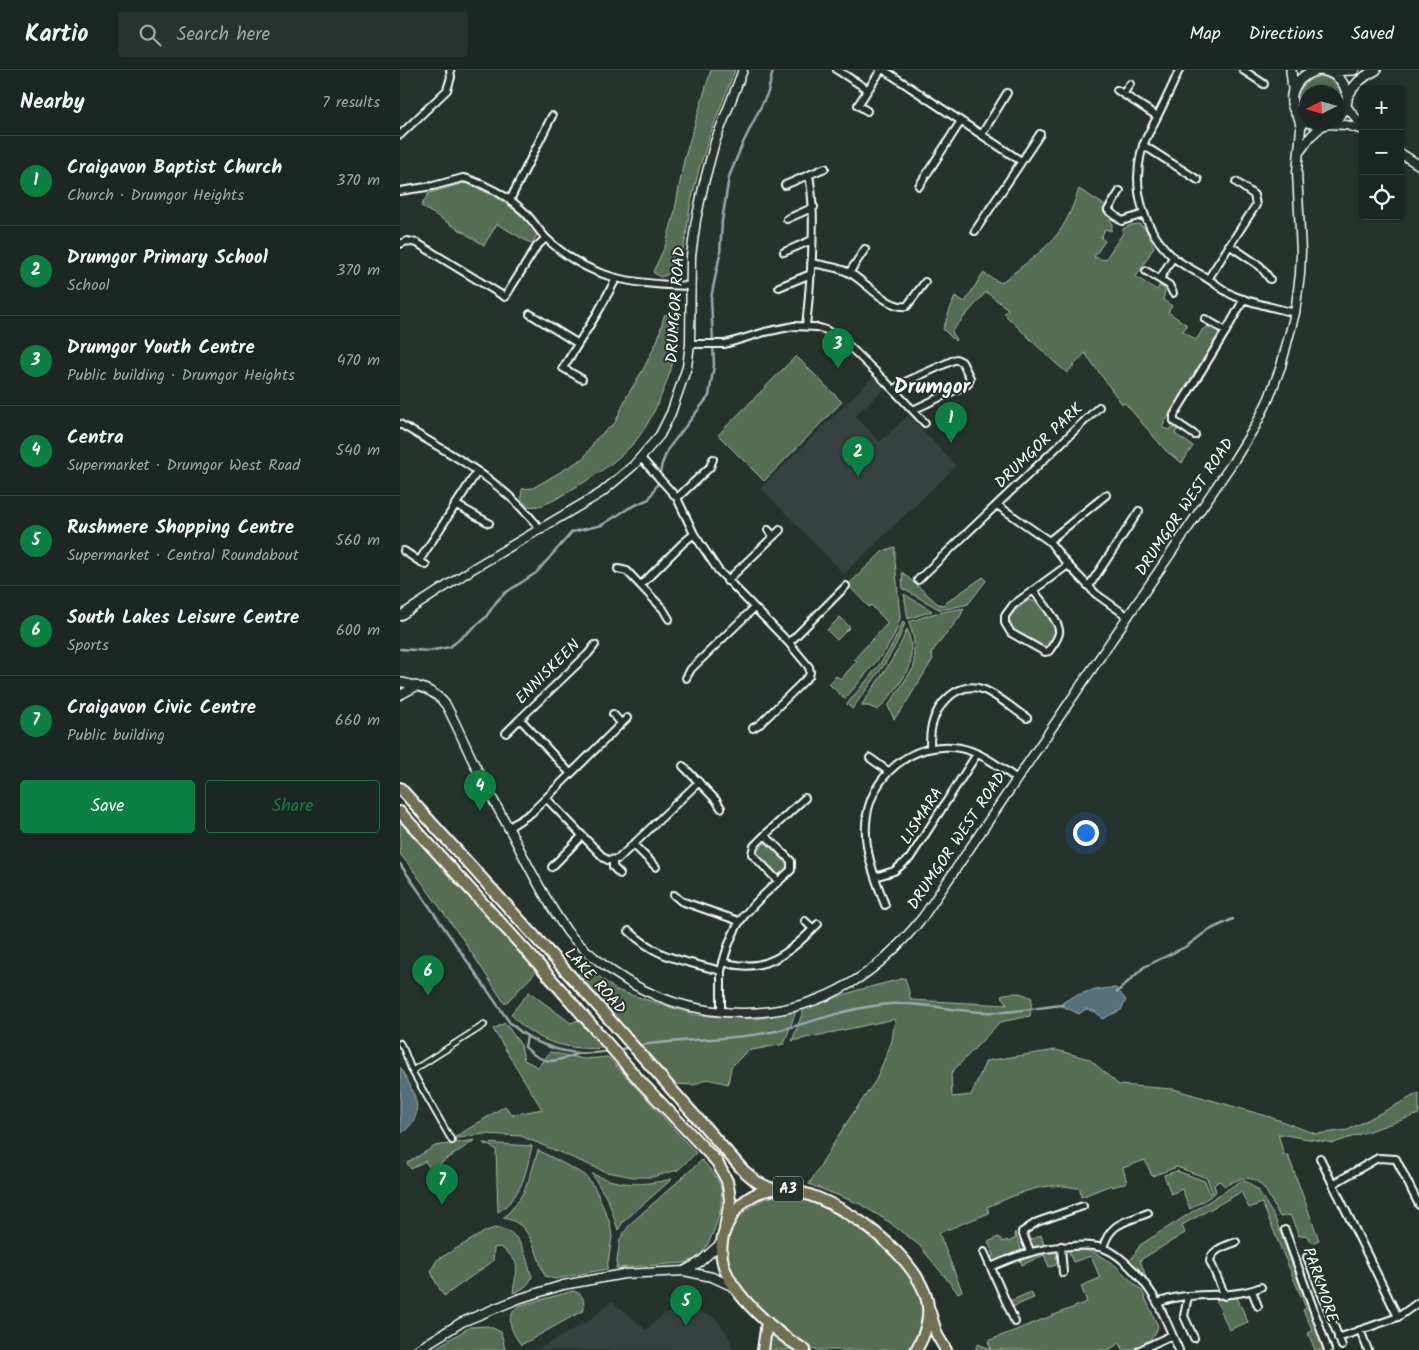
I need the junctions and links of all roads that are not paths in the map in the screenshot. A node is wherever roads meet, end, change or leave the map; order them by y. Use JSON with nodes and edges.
{"nodes":[{"id":1,"x":450,"y":70,"type":"edge"},
{"id":2,"x":743,"y":70,"type":"edge"},
{"id":3,"x":837,"y":70,"type":"edge"},
{"id":4,"x":882,"y":70,"type":"edge"},
{"id":5,"x":1179,"y":70,"type":"edge"},
{"id":6,"x":1243,"y":70,"type":"edge"},
{"id":7,"x":1291,"y":70,"type":"edge"},
{"id":8,"x":1316,"y":70,"type":"edge"},
{"id":9,"x":1354,"y":70,"type":"edge"},
{"id":10,"x":1376,"y":70,"type":"edge"},
{"id":11,"x":1130,"y":84,"type":"dead end"},
{"id":12,"x":1264,"y":84,"type":"dead end"},
{"id":13,"x":867,"y":90,"type":"junction"},
{"id":14,"x":1293,"y":90,"type":"junction"},
{"id":15,"x":1007,"y":93,"type":"dead end"},
{"id":16,"x":1347,"y":101,"type":"junction"},
{"id":17,"x":1344,"y":109,"type":"edge"},
{"id":18,"x":867,"y":111,"type":"dead end"},
{"id":19,"x":1298,"y":115,"type":"joint"},
{"id":20,"x":552,"y":116,"type":"dead end"},
{"id":21,"x":1157,"y":116,"type":"junction"},
{"id":22,"x":961,"y":121,"type":"junction"},
{"id":23,"x":1359,"y":121,"type":"edge"},
{"id":24,"x":1344,"y":125,"type":"edge"},
{"id":25,"x":1359,"y":127,"type":"edge"},
{"id":26,"x":1319,"y":130,"type":"edge"},
{"id":27,"x":982,"y":134,"type":"junction"},
{"id":28,"x":1040,"y":134,"type":"dead end"},
{"id":29,"x":400,"y":135,"type":"edge"},
{"id":30,"x":1143,"y":145,"type":"junction"},
{"id":31,"x":1404,"y":156,"type":"edge"},
{"id":32,"x":1298,"y":160,"type":"junction"},
{"id":33,"x":1021,"y":161,"type":"junction"},
{"id":34,"x":1419,"y":165,"type":"edge"},
{"id":35,"x":825,"y":168,"type":"dead end"},
{"id":36,"x":809,"y":175,"type":"junction"},
{"id":37,"x":1198,"y":180,"type":"dead end"},
{"id":38,"x":1236,"y":182,"type":"dead end"},
{"id":39,"x":785,"y":184,"type":"dead end"},
{"id":40,"x":919,"y":186,"type":"dead end"},
{"id":41,"x":400,"y":191,"type":"edge"},
{"id":42,"x":1120,"y":191,"type":"dead end"},
{"id":43,"x":510,"y":200,"type":"junction"},
{"id":44,"x":814,"y":207,"type":"junction"},
{"id":45,"x":1144,"y":214,"type":"junction"},
{"id":46,"x":787,"y":219,"type":"dead end"},
{"id":47,"x":975,"y":231,"type":"dead end"},
{"id":48,"x":546,"y":238,"type":"junction"},
{"id":49,"x":812,"y":240,"type":"junction"},
{"id":50,"x":400,"y":244,"type":"edge"},
{"id":51,"x":1229,"y":246,"type":"junction"},
{"id":52,"x":865,"y":250,"type":"dead end"},
{"id":53,"x":784,"y":252,"type":"dead end"},
{"id":54,"x":1173,"y":256,"type":"junction"},
{"id":55,"x":811,"y":263,"type":"junction"},
{"id":56,"x":1146,"y":271,"type":"dead end"},
{"id":57,"x":849,"y":273,"type":"junction"},
{"id":58,"x":811,"y":274,"type":"junction"},
{"id":59,"x":616,"y":279,"type":"junction"},
{"id":60,"x":1160,"y":279,"type":"junction"},
{"id":61,"x":1208,"y":279,"type":"junction"},
{"id":62,"x":1270,"y":279,"type":"dead end"},
{"id":63,"x":925,"y":282,"type":"dead end"},
{"id":64,"x":690,"y":286,"type":"junction"},
{"id":65,"x":779,"y":287,"type":"dead end"},
{"id":66,"x":1173,"y":293,"type":"dead end"},
{"id":67,"x":1244,"y":299,"type":"junction"},
{"id":68,"x":1296,"y":313,"type":"junction"},
{"id":69,"x":530,"y":314,"type":"dead end"},
{"id":70,"x":1205,"y":319,"type":"dead end"},
{"id":71,"x":806,"y":326,"type":"junction"},
{"id":72,"x":1226,"y":331,"type":"junction"},
{"id":73,"x":578,"y":343,"type":"junction"},
{"id":74,"x":690,"y":344,"type":"junction"},
{"id":75,"x":582,"y":379,"type":"dead end"},
{"id":76,"x":894,"y":390,"type":"junction"},
{"id":77,"x":1099,"y":406,"type":"dead end"},
{"id":78,"x":913,"y":410,"type":"junction"},
{"id":79,"x":925,"y":423,"type":"dead end"},
{"id":80,"x":400,"y":424,"type":"edge"},
{"id":81,"x":1195,"y":435,"type":"dead end"},
{"id":82,"x":641,"y":458,"type":"junction"},
{"id":83,"x":713,"y":459,"type":"dead end"},
{"id":84,"x":477,"y":472,"type":"junction"},
{"id":85,"x":1106,"y":495,"type":"dead end"},
{"id":86,"x":677,"y":498,"type":"junction"},
{"id":87,"x":455,"y":504,"type":"junction"},
{"id":88,"x":997,"y":505,"type":"junction"},
{"id":89,"x":1139,"y":511,"type":"dead end"},
{"id":90,"x":489,"y":523,"type":"dead end"},
{"id":91,"x":541,"y":530,"type":"junction"},
{"id":92,"x":768,"y":530,"type":"dead end"},
{"id":93,"x":780,"y":530,"type":"dead end"},
{"id":94,"x":694,"y":534,"type":"junction"},
{"id":95,"x":774,"y":536,"type":"junction"},
{"id":96,"x":1049,"y":541,"type":"junction"},
{"id":97,"x":404,"y":551,"type":"dead end"},
{"id":98,"x":419,"y":561,"type":"junction"},
{"id":99,"x":426,"y":565,"type":"dead end"},
{"id":100,"x":1068,"y":565,"type":"junction"},
{"id":101,"x":618,"y":569,"type":"dead end"},
{"id":102,"x":918,"y":580,"type":"dead end"},
{"id":103,"x":727,"y":581,"type":"junction"},
{"id":104,"x":641,"y":586,"type":"junction"},
{"id":105,"x":846,"y":586,"type":"dead end"},
{"id":106,"x":1089,"y":586,"type":"junction"},
{"id":107,"x":1034,"y":591,"type":"junction"},
{"id":108,"x":754,"y":608,"type":"junction"},
{"id":109,"x":400,"y":616,"type":"edge"},
{"id":110,"x":1127,"y":616,"type":"junction"},
{"id":111,"x":669,"y":620,"type":"dead end"},
{"id":112,"x":789,"y":643,"type":"junction"},
{"id":113,"x":595,"y":645,"type":"dead end"},
{"id":114,"x":686,"y":678,"type":"dead end"},
{"id":115,"x":400,"y":682,"type":"edge"},
{"id":116,"x":417,"y":686,"type":"junction"},
{"id":117,"x":400,"y":695,"type":"edge"},
{"id":118,"x":613,"y":714,"type":"dead end"},
{"id":119,"x":627,"y":718,"type":"dead end"},
{"id":120,"x":1027,"y":718,"type":"dead end"},
{"id":121,"x":520,"y":719,"type":"junction"},
{"id":122,"x":621,"y":723,"type":"junction"},
{"id":123,"x":753,"y":728,"type":"dead end"},
{"id":124,"x":506,"y":733,"type":"dead end"},
{"id":125,"x":930,"y":748,"type":"junction"},
{"id":126,"x":977,"y":754,"type":"junction"},
{"id":127,"x":870,"y":758,"type":"dead end"},
{"id":128,"x":683,"y":766,"type":"dead end"},
{"id":129,"x":888,"y":771,"type":"junction"},
{"id":130,"x":570,"y":773,"type":"junction"},
{"id":131,"x":1017,"y":779,"type":"junction"},
{"id":132,"x":698,"y":782,"type":"junction"},
{"id":133,"x":400,"y":788,"type":"edge"},
{"id":134,"x":546,"y":798,"type":"junction"},
{"id":135,"x":805,"y":798,"type":"dead end"},
{"id":136,"x":721,"y":808,"type":"dead end"},
{"id":137,"x":400,"y":812,"type":"edge"},
{"id":138,"x":508,"y":828,"type":"junction"},
{"id":139,"x":582,"y":836,"type":"junction"},
{"id":140,"x":766,"y":836,"type":"junction"},
{"id":141,"x":633,"y":844,"type":"junction"},
{"id":142,"x":613,"y":860,"type":"junction"},
{"id":143,"x":552,"y":867,"type":"dead end"},
{"id":144,"x":656,"y":867,"type":"dead end"},
{"id":145,"x":620,"y":874,"type":"dead end"},
{"id":146,"x":875,"y":877,"type":"junction"},
{"id":147,"x":779,"y":882,"type":"junction"},
{"id":148,"x":674,"y":895,"type":"dead end"},
{"id":149,"x":885,"y":905,"type":"dead end"},
{"id":150,"x":739,"y":921,"type":"junction"},
{"id":151,"x":805,"y":921,"type":"dead end"},
{"id":152,"x":629,"y":931,"type":"dead end"},
{"id":153,"x":723,"y":962,"type":"junction"},
{"id":154,"x":721,"y":971,"type":"junction"},
{"id":155,"x":721,"y":1012,"type":"junction"},
{"id":156,"x":484,"y":1025,"type":"dead end"},
{"id":157,"x":400,"y":1043,"type":"edge"},
{"id":158,"x":412,"y":1071,"type":"junction"},
{"id":159,"x":452,"y":1141,"type":"dead end"},
{"id":160,"x":1320,"y":1158,"type":"dead end"},
{"id":161,"x":1333,"y":1184,"type":"junction"},
{"id":162,"x":772,"y":1189,"type":"junction"},
{"id":163,"x":1419,"y":1205,"type":"edge"},
{"id":164,"x":1083,"y":1206,"type":"dead end"},
{"id":165,"x":1148,"y":1213,"type":"dead end"},
{"id":166,"x":725,"y":1228,"type":"junction"},
{"id":167,"x":1285,"y":1230,"type":"dead end"},
{"id":168,"x":722,"y":1242,"type":"junction"},
{"id":169,"x":1236,"y":1242,"type":"dead end"},
{"id":170,"x":1061,"y":1246,"type":"junction"},
{"id":171,"x":1103,"y":1248,"type":"junction"},
{"id":172,"x":1030,"y":1251,"type":"junction"},
{"id":173,"x":984,"y":1252,"type":"dead end"},
{"id":174,"x":1307,"y":1258,"type":"dead end"},
{"id":175,"x":991,"y":1266,"type":"junction"},
{"id":176,"x":684,"y":1271,"type":"junction"},
{"id":177,"x":1063,"y":1273,"type":"dead end"},
{"id":178,"x":1261,"y":1287,"type":"dead end"},
{"id":179,"x":736,"y":1289,"type":"junction"},
{"id":180,"x":1252,"y":1291,"type":"junction"},
{"id":181,"x":1188,"y":1296,"type":"junction"},
{"id":182,"x":1225,"y":1296,"type":"junction"},
{"id":183,"x":928,"y":1301,"type":"junction"},
{"id":184,"x":1158,"y":1304,"type":"junction"},
{"id":185,"x":1418,"y":1305,"type":"edge"},
{"id":186,"x":1258,"y":1306,"type":"dead end"},
{"id":187,"x":1398,"y":1317,"type":"junction"},
{"id":188,"x":767,"y":1322,"type":"junction"},
{"id":189,"x":1015,"y":1322,"type":"dead end"},
{"id":190,"x":1360,"y":1330,"type":"junction"},
{"id":191,"x":1172,"y":1335,"type":"junction"},
{"id":192,"x":1194,"y":1338,"type":"dead end"},
{"id":193,"x":1338,"y":1338,"type":"junction"},
{"id":194,"x":1342,"y":1346,"type":"dead end"},
{"id":195,"x":417,"y":1350,"type":"edge"},
{"id":196,"x":763,"y":1350,"type":"edge"},
{"id":197,"x":805,"y":1350,"type":"edge"},
{"id":198,"x":916,"y":1350,"type":"edge"},
{"id":199,"x":946,"y":1350,"type":"edge"},
{"id":200,"x":1140,"y":1350,"type":"edge"},
{"id":201,"x":1179,"y":1350,"type":"edge"},
{"id":202,"x":1328,"y":1350,"type":"edge"},
{"id":203,"x":1368,"y":1350,"type":"edge"}],
"edges":[{"from":1,"to":29,"type":"street"},
{"from":2,"to":64,"type":"street","name":"DRUMGOR ROAD"},
{"from":3,"to":13,"type":"street"},
{"from":4,"to":13,"type":"street"},
{"from":4,"to":22,"type":"street"},
{"from":5,"to":21,"type":"street"},
{"from":6,"to":12,"type":"street"},
{"from":7,"to":14,"type":"main road"},
{"from":8,"to":9,"type":"main road"},
{"from":8,"to":14,"type":"main road"},
{"from":8,"to":16,"type":"main road"},
{"from":10,"to":16,"type":"main road"},
{"from":11,"to":21,"type":"street"},
{"from":13,"to":18,"type":"street"},
{"from":14,"to":19,"type":"main road"},
{"from":15,"to":27,"type":"street"},
{"from":16,"to":17,"type":"main road"},
{"from":16,"to":23,"type":"street"},
{"from":19,"to":32,"type":"street","name":"DRUMGOR WEST ROAD"},
{"from":20,"to":43,"type":"street"},
{"from":21,"to":30,"type":"street"},
{"from":22,"to":27,"type":"street"},
{"from":22,"to":40,"type":"street"},
{"from":24,"to":25,"type":"street"},
{"from":26,"to":32,"type":"street","name":"DRUMGOR WEST ROAD"},
{"from":27,"to":33,"type":"street"},
{"from":28,"to":33,"type":"street"},
{"from":30,"to":37,"type":"street"},
{"from":30,"to":45,"type":"street"},
{"from":31,"to":34,"type":"street"},
{"from":32,"to":68,"type":"street","name":"DRUMGOR WEST ROAD"},
{"from":33,"to":47,"type":"street"},
{"from":35,"to":36,"type":"street"},
{"from":36,"to":39,"type":"street"},
{"from":36,"to":44,"type":"street"},
{"from":38,"to":51,"type":"street"},
{"from":41,"to":43,"type":"street"},
{"from":42,"to":45,"type":"street"},
{"from":43,"to":48,"type":"street"},
{"from":44,"to":46,"type":"street"},
{"from":44,"to":49,"type":"street"},
{"from":45,"to":54,"type":"street"},
{"from":48,"to":50,"type":"street"},
{"from":48,"to":59,"type":"street"},
{"from":49,"to":53,"type":"street"},
{"from":49,"to":55,"type":"street"},
{"from":51,"to":61,"type":"street"},
{"from":51,"to":62,"type":"street"},
{"from":52,"to":57,"type":"street"},
{"from":54,"to":60,"type":"street"},
{"from":54,"to":61,"type":"street"},
{"from":55,"to":57,"type":"street"},
{"from":55,"to":58,"type":"street"},
{"from":56,"to":60,"type":"street"},
{"from":57,"to":63,"type":"street"},
{"from":58,"to":65,"type":"street"},
{"from":58,"to":71,"type":"street"},
{"from":59,"to":64,"type":"street"},
{"from":59,"to":73,"type":"street"},
{"from":60,"to":66,"type":"street"},
{"from":61,"to":67,"type":"street"},
{"from":64,"to":74,"type":"street","name":"DRUMGOR ROAD"},
{"from":67,"to":68,"type":"street"},
{"from":67,"to":72,"type":"street"},
{"from":68,"to":110,"type":"street","name":"DRUMGOR WEST ROAD"},
{"from":69,"to":73,"type":"street"},
{"from":70,"to":72,"type":"street"},
{"from":71,"to":74,"type":"street"},
{"from":71,"to":76,"type":"street"},
{"from":72,"to":81,"type":"street"},
{"from":73,"to":75,"type":"street"},
{"from":74,"to":82,"type":"street","name":"DRUMGOR ROAD"},
{"from":76,"to":78,"type":"street"},
{"from":76,"to":78,"type":"street"},
{"from":77,"to":88,"type":"street","name":"DRUMGOR PARK"},
{"from":78,"to":79,"type":"street"},
{"from":80,"to":84,"type":"street"},
{"from":82,"to":86,"type":"street"},
{"from":82,"to":91,"type":"street","name":"DRUMGOR ROAD"},
{"from":83,"to":86,"type":"street"},
{"from":84,"to":87,"type":"street"},
{"from":84,"to":91,"type":"street"},
{"from":85,"to":96,"type":"street"},
{"from":86,"to":94,"type":"street"},
{"from":87,"to":90,"type":"street"},
{"from":87,"to":98,"type":"street"},
{"from":88,"to":96,"type":"street","name":"DRUMGOR PARK"},
{"from":88,"to":102,"type":"street","name":"DRUMGOR PARK"},
{"from":89,"to":106,"type":"street"},
{"from":91,"to":109,"type":"street","name":"DRUMGOR ROAD"},
{"from":92,"to":95,"type":"street"},
{"from":93,"to":95,"type":"street"},
{"from":94,"to":103,"type":"street"},
{"from":94,"to":104,"type":"street"},
{"from":95,"to":103,"type":"street"},
{"from":96,"to":100,"type":"street","name":"DRUMGOR PARK"},
{"from":97,"to":98,"type":"street"},
{"from":98,"to":99,"type":"street"},
{"from":100,"to":106,"type":"street","name":"DRUMGOR PARK"},
{"from":100,"to":107,"type":"street"},
{"from":101,"to":104,"type":"street"},
{"from":103,"to":108,"type":"street"},
{"from":104,"to":111,"type":"street"},
{"from":105,"to":112,"type":"street"},
{"from":106,"to":110,"type":"street","name":"DRUMGOR PARK"},
{"from":107,"to":107,"type":"street"},
{"from":108,"to":112,"type":"street"},
{"from":108,"to":114,"type":"street"},
{"from":110,"to":131,"type":"street","name":"DRUMGOR WEST ROAD"},
{"from":112,"to":123,"type":"street"},
{"from":113,"to":121,"type":"street","name":"ENNISKEEN"},
{"from":115,"to":116,"type":"street","name":"DRUMGOR WEST ROAD"},
{"from":116,"to":117,"type":"street"},
{"from":116,"to":138,"type":"street","name":"DRUMGOR WEST ROAD"},
{"from":118,"to":122,"type":"street"},
{"from":119,"to":122,"type":"street"},
{"from":120,"to":125,"type":"street"},
{"from":121,"to":124,"type":"street","name":"ENNISKEEN"},
{"from":121,"to":130,"type":"street","name":"ENNISKEEN"},
{"from":122,"to":130,"type":"street"},
{"from":125,"to":126,"type":"street"},
{"from":125,"to":129,"type":"street"},
{"from":126,"to":131,"type":"street"},
{"from":126,"to":146,"type":"street","name":"LISMARA"},
{"from":127,"to":129,"type":"street"},
{"from":128,"to":132,"type":"street"},
{"from":129,"to":146,"type":"street"},
{"from":130,"to":134,"type":"street"},
{"from":131,"to":155,"type":"street","name":"DRUMGOR WEST ROAD"},
{"from":132,"to":136,"type":"street"},
{"from":132,"to":141,"type":"street"},
{"from":133,"to":162,"type":"main road","name":"LAKE ROAD","number":"A3"},
{"from":134,"to":138,"type":"street"},
{"from":134,"to":139,"type":"street"},
{"from":135,"to":140,"type":"street"},
{"from":137,"to":166,"type":"main road","name":"LAKE ROAD","number":"A3"},
{"from":138,"to":155,"type":"street","name":"DRUMGOR WEST ROAD"},
{"from":139,"to":142,"type":"street"},
{"from":139,"to":143,"type":"street"},
{"from":140,"to":147,"type":"street"},
{"from":140,"to":147,"type":"street"},
{"from":141,"to":142,"type":"street"},
{"from":141,"to":144,"type":"street"},
{"from":142,"to":145,"type":"street"},
{"from":146,"to":149,"type":"street"},
{"from":147,"to":150,"type":"street"},
{"from":148,"to":150,"type":"street"},
{"from":150,"to":153,"type":"street"},
{"from":151,"to":153,"type":"street"},
{"from":152,"to":154,"type":"street"},
{"from":153,"to":154,"type":"street"},
{"from":154,"to":155,"type":"street"},
{"from":156,"to":158,"type":"street"},
{"from":157,"to":158,"type":"street"},
{"from":158,"to":159,"type":"street"},
{"from":160,"to":161,"type":"street"},
{"from":161,"to":163,"type":"street"},
{"from":161,"to":187,"type":"street"},
{"from":162,"to":166,"type":"main road","number":"A3"},
{"from":162,"to":183,"type":"main road","number":"A3"},
{"from":164,"to":172,"type":"street"},
{"from":165,"to":171,"type":"street"},
{"from":166,"to":168,"type":"main road","number":"A3"},
{"from":167,"to":202,"type":"street","name":"PARKMORE"},
{"from":168,"to":176,"type":"street"},
{"from":168,"to":179,"type":"main road","number":"A3"},
{"from":169,"to":182,"type":"street"},
{"from":170,"to":171,"type":"street"},
{"from":170,"to":172,"type":"street"},
{"from":170,"to":177,"type":"street"},
{"from":171,"to":184,"type":"street"},
{"from":172,"to":175,"type":"street"},
{"from":173,"to":175,"type":"street"},
{"from":174,"to":193,"type":"street"},
{"from":175,"to":189,"type":"street"},
{"from":176,"to":179,"type":"street"},
{"from":176,"to":195,"type":"street"},
{"from":178,"to":180,"type":"street"},
{"from":179,"to":188,"type":"main road","number":"A3"},
{"from":180,"to":182,"type":"street"},
{"from":180,"to":186,"type":"street"},
{"from":181,"to":182,"type":"street"},
{"from":181,"to":184,"type":"street"},
{"from":181,"to":192,"type":"street"},
{"from":183,"to":198,"type":"main road","number":"A3"},
{"from":183,"to":199,"type":"main road"},
{"from":184,"to":191,"type":"street"},
{"from":185,"to":187,"type":"street"},
{"from":187,"to":190,"type":"street"},
{"from":188,"to":196,"type":"main road"},
{"from":188,"to":197,"type":"main road","number":"A3"},
{"from":190,"to":193,"type":"street"},
{"from":190,"to":203,"type":"street"},
{"from":191,"to":200,"type":"street"},
{"from":191,"to":201,"type":"street"},
{"from":193,"to":194,"type":"street"}]}
